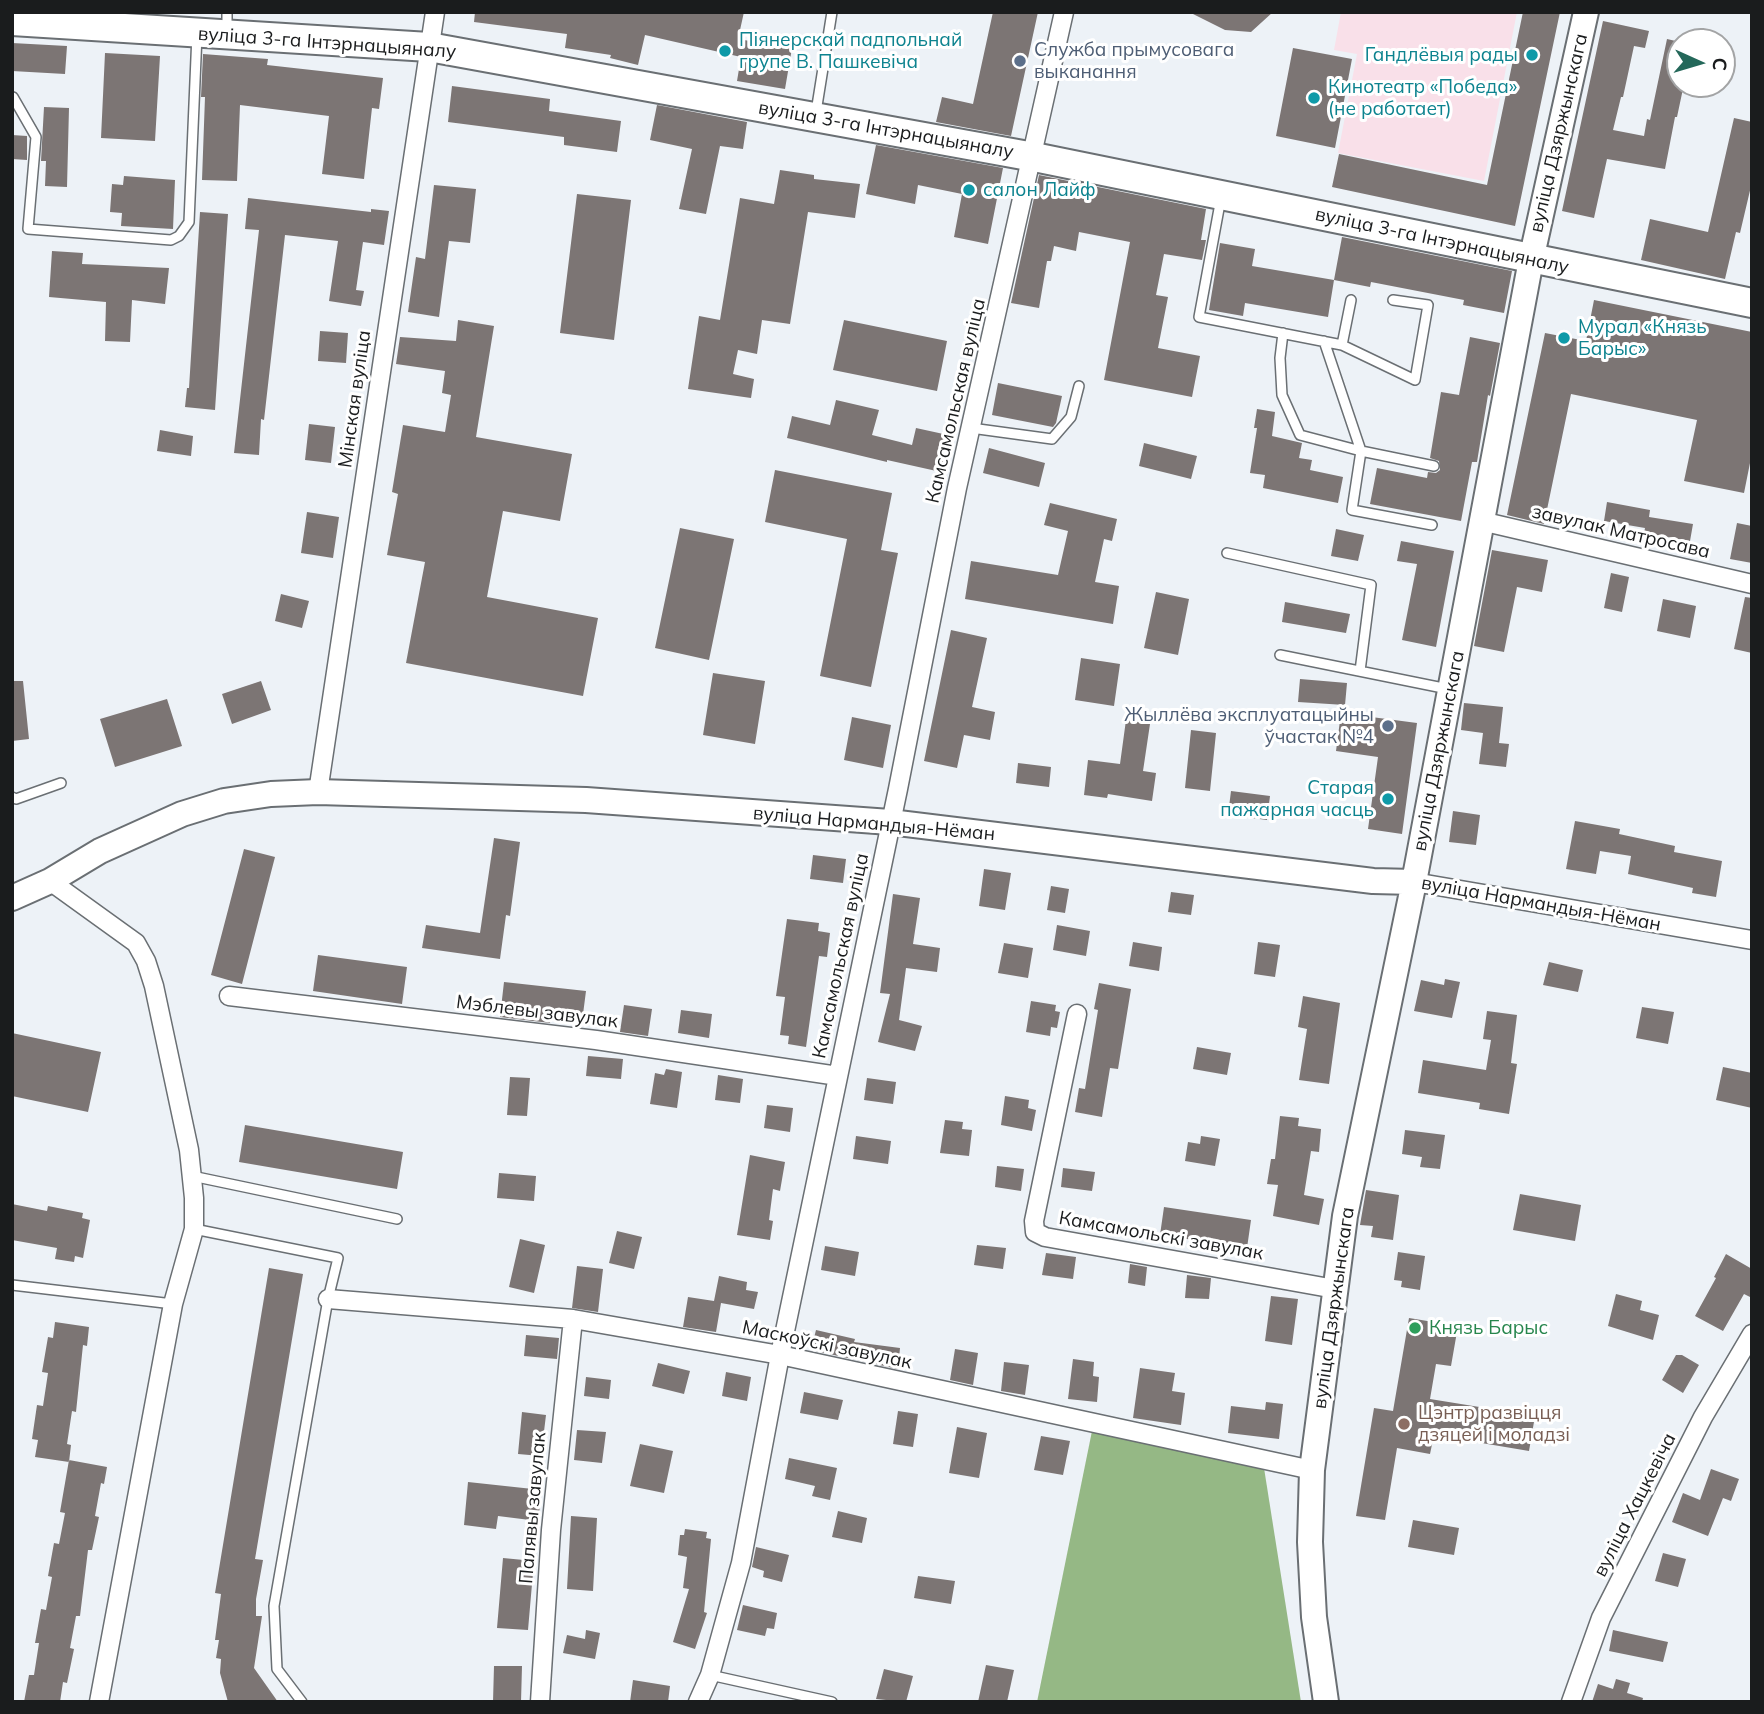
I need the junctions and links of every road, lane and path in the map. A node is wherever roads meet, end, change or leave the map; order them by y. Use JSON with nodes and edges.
{"nodes":[{"id":1,"x":435,"y":12,"type":"edge"},
{"id":2,"x":832,"y":12,"type":"edge"},
{"id":3,"x":1064,"y":12,"type":"edge"},
{"id":4,"x":1586,"y":12,"type":"edge"},
{"id":5,"x":12,"y":21,"type":"edge"},
{"id":6,"x":227,"y":23,"type":"edge"},
{"id":7,"x":197,"y":33,"type":"junction"},
{"id":8,"x":429,"y":47,"type":"junction"},
{"id":9,"x":13,"y":97,"type":"edge"},
{"id":10,"x":815,"y":118,"type":"junction"},
{"id":11,"x":1034,"y":157,"type":"junction"},
{"id":12,"x":1221,"y":196,"type":"junction"},
{"id":13,"x":1531,"y":260,"type":"junction"},
{"id":14,"x":1351,"y":300,"type":"dead end"},
{"id":15,"x":1392,"y":300,"type":"dead end"},
{"id":16,"x":1752,"y":303,"type":"edge"},
{"id":17,"x":1283,"y":333,"type":"junction"},
{"id":18,"x":1324,"y":341,"type":"junction"},
{"id":19,"x":1342,"y":345,"type":"junction"},
{"id":20,"x":1079,"y":386,"type":"dead end"},
{"id":21,"x":971,"y":428,"type":"junction"},
{"id":22,"x":1361,"y":451,"type":"junction"},
{"id":23,"x":1434,"y":466,"type":"dead end"},
{"id":24,"x":1482,"y":521,"type":"junction"},
{"id":25,"x":1432,"y":525,"type":"dead end"},
{"id":26,"x":1227,"y":553,"type":"dead end"},
{"id":27,"x":1752,"y":584,"type":"edge"},
{"id":28,"x":1280,"y":655,"type":"dead end"},
{"id":29,"x":1360,"y":671,"type":"junction"},
{"id":30,"x":1450,"y":689,"type":"junction"},
{"id":31,"x":61,"y":783,"type":"dead end"},
{"id":32,"x":317,"y":792,"type":"junction"},
{"id":33,"x":12,"y":797,"type":"edge"},
{"id":34,"x":890,"y":822,"type":"junction"},
{"id":35,"x":50,"y":881,"type":"junction"},
{"id":36,"x":1414,"y":882,"type":"junction"},
{"id":37,"x":12,"y":898,"type":"edge"},
{"id":38,"x":1752,"y":940,"type":"edge"},
{"id":39,"x":229,"y":996,"type":"dead end"},
{"id":40,"x":1077,"y":1014,"type":"dead end"},
{"id":41,"x":838,"y":1076,"type":"junction"},
{"id":42,"x":191,"y":1176,"type":"junction"},
{"id":43,"x":397,"y":1219,"type":"dead end"},
{"id":44,"x":194,"y":1229,"type":"junction"},
{"id":45,"x":12,"y":1285,"type":"edge"},
{"id":46,"x":1335,"y":1289,"type":"junction"},
{"id":47,"x":328,"y":1299,"type":"junction"},
{"id":48,"x":173,"y":1304,"type":"junction"},
{"id":49,"x":573,"y":1319,"type":"junction"},
{"id":50,"x":1752,"y":1334,"type":"edge"},
{"id":51,"x":780,"y":1355,"type":"junction"},
{"id":52,"x":1312,"y":1470,"type":"junction"},
{"id":53,"x":710,"y":1675,"type":"junction"},
{"id":54,"x":99,"y":1702,"type":"edge"},
{"id":55,"x":302,"y":1702,"type":"edge"},
{"id":56,"x":540,"y":1702,"type":"edge"},
{"id":57,"x":698,"y":1702,"type":"edge"},
{"id":58,"x":832,"y":1702,"type":"edge"},
{"id":59,"x":1326,"y":1702,"type":"edge"},
{"id":60,"x":1571,"y":1702,"type":"edge"}],
"edges":[{"from":1,"to":8,"type":"street","name":"Мінская вуліца"},
{"from":2,"to":10,"type":"lane"},
{"from":3,"to":11,"type":"street","name":"Камсамольская вуліца"},
{"from":4,"to":13,"type":"street","name":"вуліца Дзяржынскага"},
{"from":5,"to":7,"type":"main road","name":"вуліца 3-га Інтэрнацыяналу"},
{"from":6,"to":7,"type":"main road","name":"вуліца 3-га Інтэрнацыяналу"},
{"from":6,"to":8,"type":"main road","name":"вуліца 3-га Інтэрнацыяналу"},
{"from":7,"to":9,"type":"lane"},
{"from":8,"to":10,"type":"main road","name":"вуліца 3-га Інтэрнацыяналу"},
{"from":8,"to":32,"type":"street","name":"Мінская вуліца"},
{"from":10,"to":11,"type":"main road","name":"вуліца 3-га Інтэрнацыяналу"},
{"from":11,"to":12,"type":"main road","name":"вуліца 3-га Інтэрнацыяналу"},
{"from":11,"to":21,"type":"street","name":"Камсамольская вуліца"},
{"from":12,"to":13,"type":"main road","name":"вуліца 3-га Інтэрнацыяналу"},
{"from":12,"to":17,"type":"lane"},
{"from":13,"to":16,"type":"main road","name":"вуліца 3-га Інтэрнацыяналу"},
{"from":13,"to":24,"type":"street","name":"вуліца Дзяржынскага"},
{"from":14,"to":19,"type":"lane"},
{"from":15,"to":19,"type":"lane"},
{"from":17,"to":18,"type":"lane"},
{"from":17,"to":22,"type":"lane"},
{"from":18,"to":19,"type":"lane"},
{"from":18,"to":22,"type":"lane"},
{"from":20,"to":21,"type":"lane"},
{"from":21,"to":34,"type":"street","name":"Камсамольская вуліца"},
{"from":22,"to":23,"type":"lane"},
{"from":22,"to":25,"type":"lane"},
{"from":24,"to":27,"type":"street","name":"завулак Матросава"},
{"from":24,"to":30,"type":"street","name":"вуліца Дзяржынскага"},
{"from":26,"to":29,"type":"lane"},
{"from":28,"to":29,"type":"lane"},
{"from":29,"to":30,"type":"lane"},
{"from":30,"to":36,"type":"street","name":"вуліца Дзяржынскага"},
{"from":31,"to":33,"type":"lane"},
{"from":32,"to":34,"type":"street","name":"вуліца Нармандыя-Нёман"},
{"from":32,"to":35,"type":"street","name":"вуліца Нармандыя-Нёман"},
{"from":34,"to":36,"type":"street","name":"вуліца Нармандыя-Нёман"},
{"from":34,"to":41,"type":"street","name":"Камсамольская вуліца"},
{"from":35,"to":37,"type":"street","name":"вуліца Нармандыя-Нёман"},
{"from":35,"to":42,"type":"street"},
{"from":36,"to":38,"type":"street","name":"вуліца Нармандыя-Нёман"},
{"from":36,"to":46,"type":"street","name":"вуліца Дзяржынскага"},
{"from":39,"to":41,"type":"street","name":"Мэблевы завулак"},
{"from":40,"to":46,"type":"street","name":"Камсамольскі завулак"},
{"from":41,"to":51,"type":"street","name":"Камсамольская вуліца"},
{"from":42,"to":43,"type":"lane"},
{"from":42,"to":44,"type":"street"},
{"from":44,"to":47,"type":"lane"},
{"from":44,"to":48,"type":"street"},
{"from":45,"to":48,"type":"lane"},
{"from":46,"to":52,"type":"street","name":"вуліца Дзяржынскага"},
{"from":47,"to":49,"type":"street","name":"Маскоўскі завулак"},
{"from":47,"to":55,"type":"lane"},
{"from":48,"to":54,"type":"street"},
{"from":49,"to":51,"type":"street","name":"Маскоўскі завулак"},
{"from":49,"to":56,"type":"street","name":"Палявы завулак"},
{"from":50,"to":60,"type":"street","name":"вуліца Хацкевіча"},
{"from":51,"to":52,"type":"street","name":"Маскоўскі завулак"},
{"from":51,"to":53,"type":"street","name":"Камсамольская вуліца"},
{"from":52,"to":59,"type":"street","name":"вуліца Дзяржынскага"},
{"from":53,"to":57,"type":"street","name":"Камсамольская вуліца"},
{"from":53,"to":58,"type":"lane"}]}
